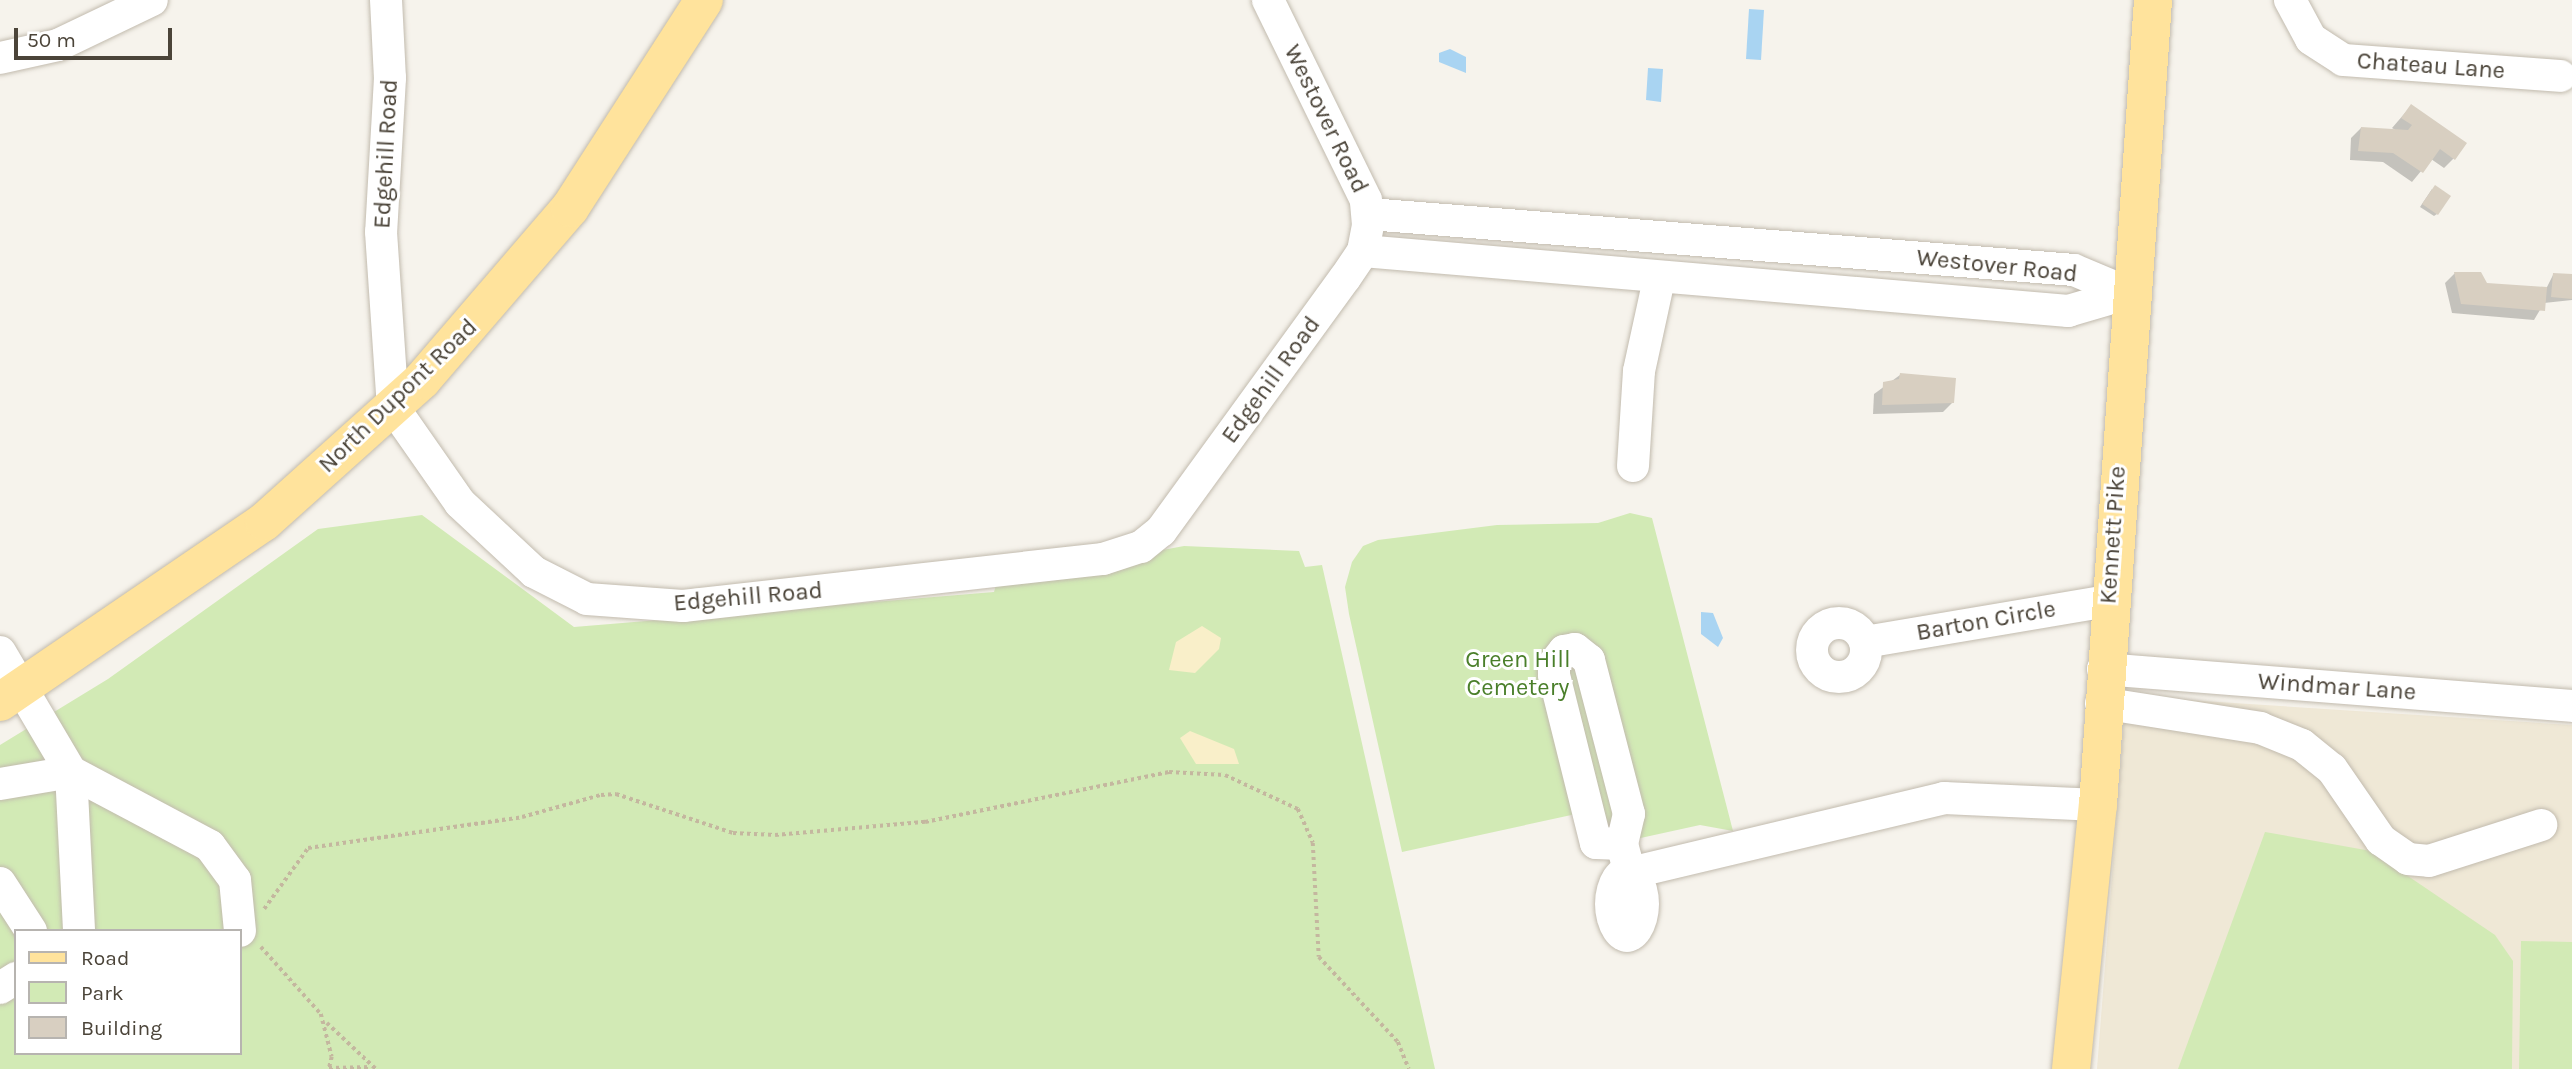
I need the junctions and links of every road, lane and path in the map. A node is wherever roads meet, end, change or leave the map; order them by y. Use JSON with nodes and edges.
{"nodes":[{"id":1,"x":152,"y":0,"type":"edge"},
{"id":2,"x":386,"y":0,"type":"edge"},
{"id":3,"x":705,"y":0,"type":"edge"},
{"id":4,"x":1268,"y":0,"type":"edge"},
{"id":5,"x":2153,"y":0,"type":"edge"},
{"id":6,"x":2290,"y":0,"type":"edge"},
{"id":7,"x":0,"y":58,"type":"edge"},
{"id":8,"x":2560,"y":76,"type":"dead end"},
{"id":9,"x":1369,"y":214,"type":"junction"},
{"id":10,"x":1363,"y":251,"type":"junction"},
{"id":11,"x":1659,"y":279,"type":"junction"},
{"id":12,"x":2129,"y":293,"type":"junction"},
{"id":13,"x":393,"y":407,"type":"junction"},
{"id":14,"x":1633,"y":466,"type":"dead end"},
{"id":15,"x":2108,"y":601,"type":"junction"},
{"id":16,"x":1865,"y":642,"type":"dead end"},
{"id":17,"x":0,"y":652,"type":"edge"},
{"id":18,"x":2102,"y":686,"type":"junction"},
{"id":19,"x":11,"y":694,"type":"edge"},
{"id":20,"x":2572,"y":706,"type":"edge"},
{"id":21,"x":71,"y":772,"type":"junction"},
{"id":22,"x":0,"y":784,"type":"edge"},
{"id":23,"x":2098,"y":805,"type":"junction"},
{"id":24,"x":2540,"y":825,"type":"dead end"},
{"id":25,"x":1626,"y":858,"type":"junction"},
{"id":26,"x":0,"y":883,"type":"edge"},
{"id":27,"x":248,"y":926,"type":"edge"},
{"id":28,"x":30,"y":929,"type":"edge"},
{"id":29,"x":79,"y":929,"type":"edge"},
{"id":30,"x":324,"y":1021,"type":"junction"},
{"id":31,"x":375,"y":1068,"type":"edge"},
{"id":32,"x":329,"y":1069,"type":"edge"},
{"id":33,"x":1409,"y":1069,"type":"edge"},
{"id":34,"x":2071,"y":1069,"type":"edge"}],
"edges":[{"from":1,"to":7,"type":"street"},
{"from":2,"to":13,"type":"street","name":"Edgehill Road"},
{"from":3,"to":13,"type":"main road","name":"North Dupont Road"},
{"from":4,"to":9,"type":"street","name":"Westover Road"},
{"from":5,"to":12,"type":"main road","name":"Kennett Pike"},
{"from":6,"to":8,"type":"street","name":"Chateau Lane"},
{"from":9,"to":10,"type":"street","name":"Edgehill Road"},
{"from":9,"to":12,"type":"street","name":"Westover Road"},
{"from":10,"to":11,"type":"street","name":"Westover Road"},
{"from":10,"to":13,"type":"street","name":"Edgehill Road"},
{"from":11,"to":12,"type":"street","name":"Westover Road"},
{"from":11,"to":14,"type":"street"},
{"from":12,"to":15,"type":"main road","name":"Kennett Pike"},
{"from":13,"to":19,"type":"main road","name":"North Dupont Road"},
{"from":15,"to":16,"type":"street","name":"Barton Circle"},
{"from":15,"to":18,"type":"main road","name":"Kennett Pike"},
{"from":17,"to":19,"type":"street"},
{"from":18,"to":20,"type":"street","name":"Windmar Lane"},
{"from":18,"to":23,"type":"main road","name":"Kennett Pike"},
{"from":18,"to":24,"type":"street"},
{"from":19,"to":21,"type":"street"},
{"from":21,"to":22,"type":"street"},
{"from":21,"to":27,"type":"street"},
{"from":21,"to":29,"type":"street"},
{"from":23,"to":25,"type":"street"},
{"from":23,"to":34,"type":"main road","name":"Kennett Pike"},
{"from":25,"to":25,"type":"street"},
{"from":26,"to":28,"type":"street"},
{"from":27,"to":30,"type":"path"},
{"from":27,"to":33,"type":"path"},
{"from":30,"to":31,"type":"path"},
{"from":30,"to":32,"type":"path"},
{"from":31,"to":32,"type":"path"}]}
